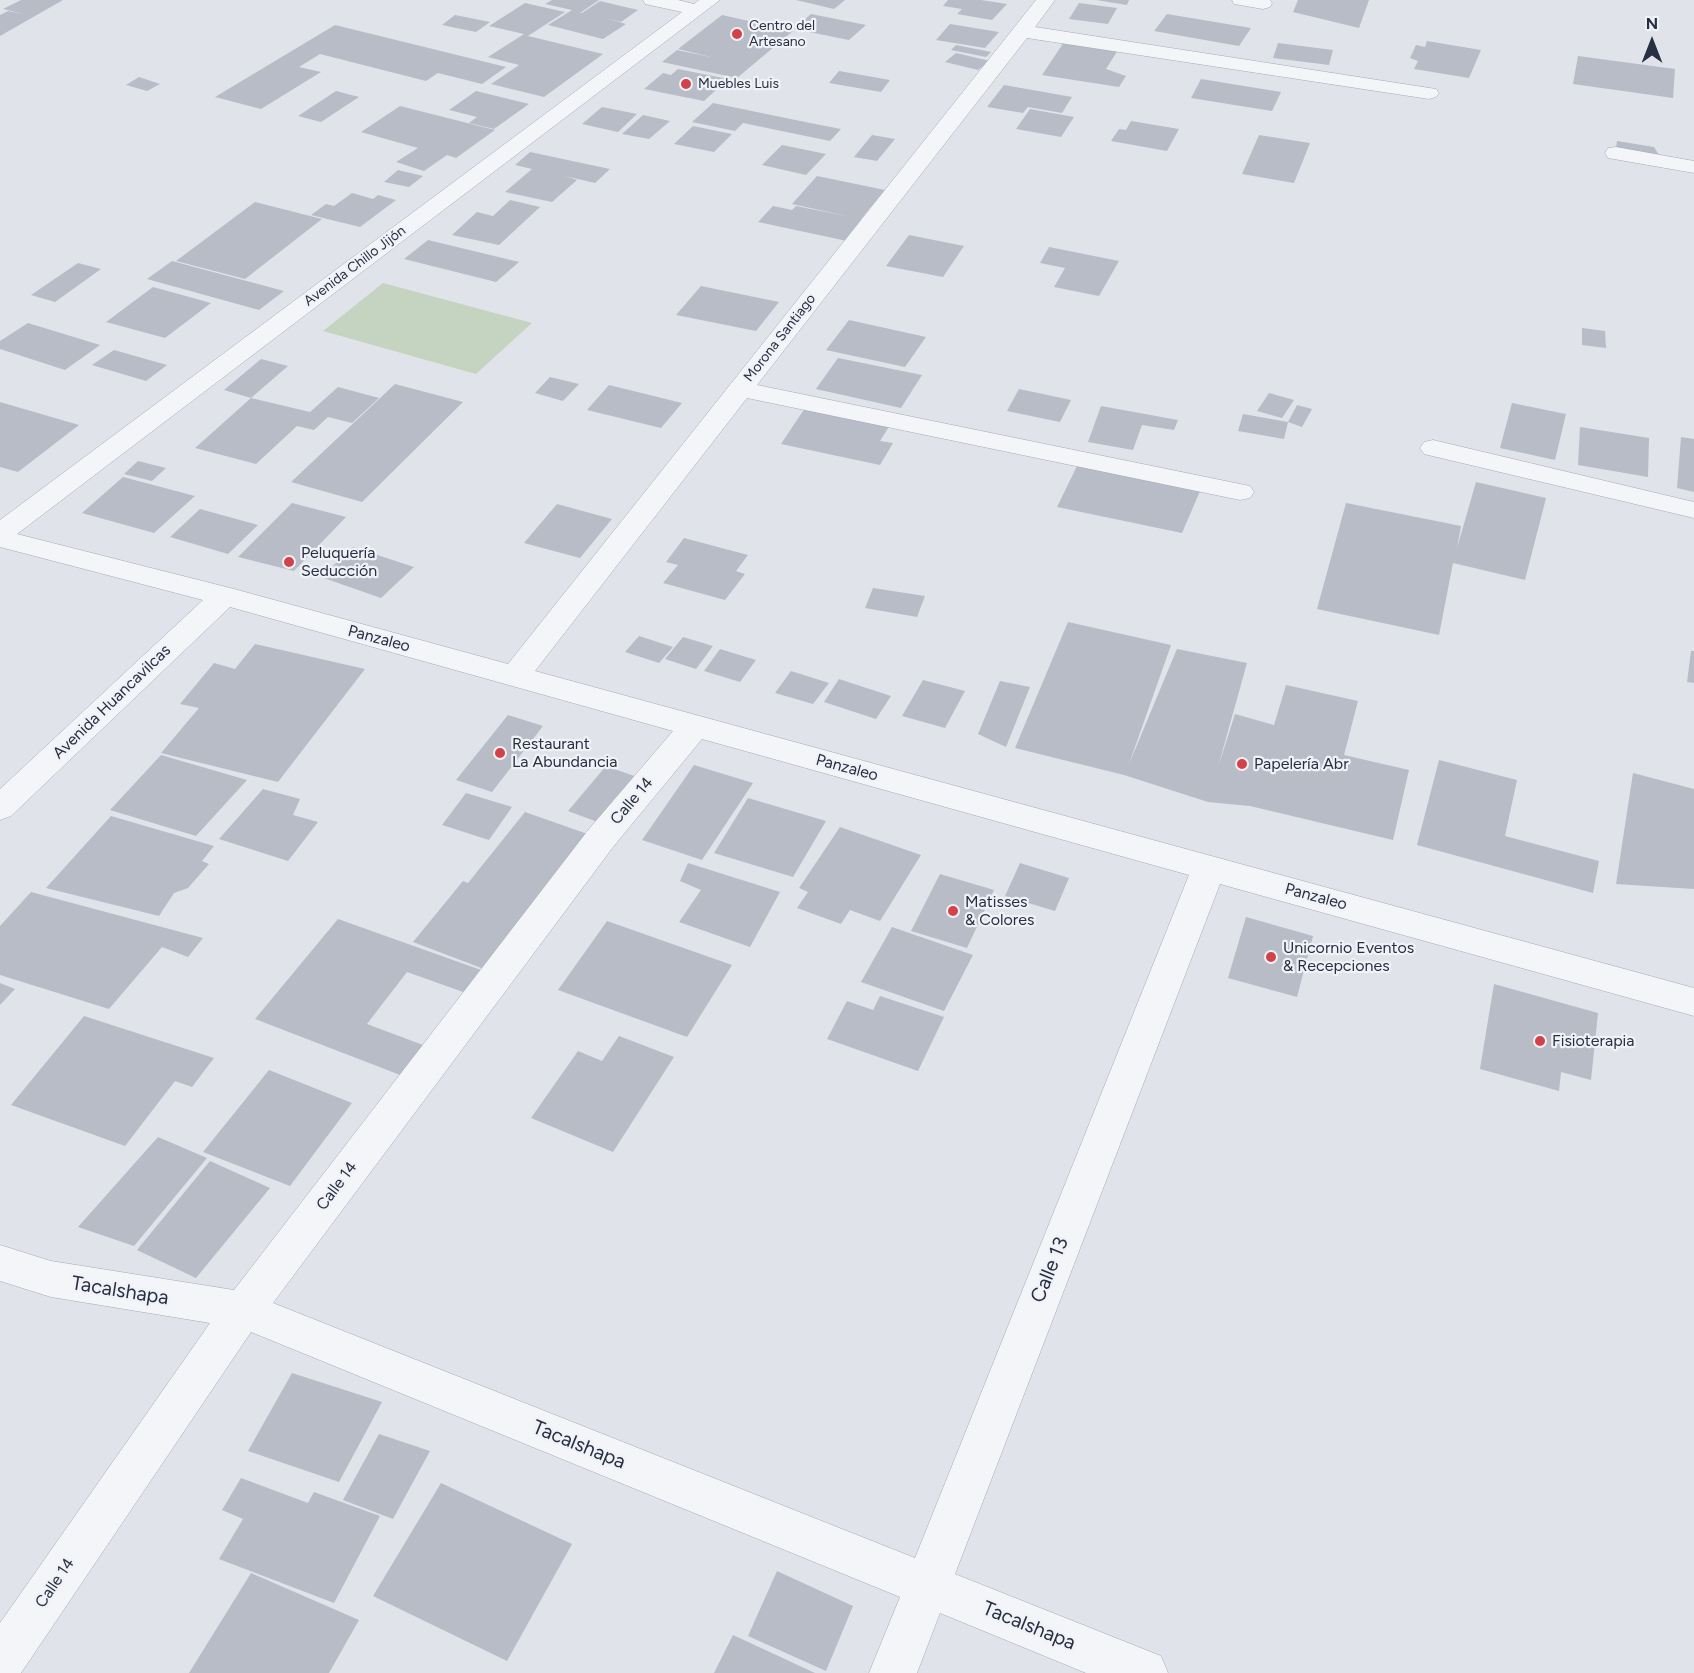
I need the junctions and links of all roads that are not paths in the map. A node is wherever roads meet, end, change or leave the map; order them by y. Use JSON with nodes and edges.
{"nodes":[{"id":1,"x":652,"y":0,"type":"edge"},
{"id":2,"x":1046,"y":0,"type":"edge"},
{"id":3,"x":1241,"y":0,"type":"edge"},
{"id":4,"x":1263,"y":3,"type":"dead end"},
{"id":5,"x":704,"y":5,"type":"edge"},
{"id":6,"x":1022,"y":31,"type":"junction"},
{"id":7,"x":1429,"y":93,"type":"dead end"},
{"id":8,"x":1616,"y":153,"type":"dead end"},
{"id":9,"x":1694,"y":167,"type":"edge"},
{"id":10,"x":741,"y":389,"type":"junction"},
{"id":11,"x":1433,"y":448,"type":"dead end"},
{"id":12,"x":1240,"y":492,"type":"dead end"},
{"id":13,"x":1694,"y":510,"type":"edge"},
{"id":14,"x":0,"y":533,"type":"edge"},
{"id":15,"x":0,"y":538,"type":"edge"},
{"id":16,"x":224,"y":596,"type":"junction"},
{"id":17,"x":515,"y":676,"type":"junction"},
{"id":18,"x":695,"y":726,"type":"junction"},
{"id":19,"x":0,"y":808,"type":"edge"},
{"id":20,"x":1209,"y":868,"type":"junction"},
{"id":21,"x":1694,"y":1002,"type":"edge"},
{"id":22,"x":0,"y":1263,"type":"edge"},
{"id":23,"x":243,"y":1310,"type":"junction"},
{"id":24,"x":926,"y":1584,"type":"junction"},
{"id":25,"x":0,"y":1663,"type":"edge"},
{"id":26,"x":893,"y":1673,"type":"edge"},
{"id":27,"x":1144,"y":1673,"type":"edge"}],
"edges":[{"from":1,"to":5,"type":"street"},
{"from":2,"to":6,"type":"street","name":"Morona Santiago"},
{"from":3,"to":4,"type":"street"},
{"from":5,"to":14,"type":"street","name":"Avenida Chillo Jijón"},
{"from":6,"to":7,"type":"street"},
{"from":6,"to":10,"type":"street","name":"Morona Santiago"},
{"from":8,"to":9,"type":"street"},
{"from":10,"to":12,"type":"street"},
{"from":10,"to":17,"type":"street","name":"Morona Santiago"},
{"from":11,"to":13,"type":"street"},
{"from":15,"to":16,"type":"street","name":"Panzaleo"},
{"from":16,"to":17,"type":"street","name":"Panzaleo"},
{"from":16,"to":19,"type":"street","name":"Avenida Huancavilcas"},
{"from":17,"to":18,"type":"street","name":"Panzaleo"},
{"from":18,"to":20,"type":"street","name":"Panzaleo"},
{"from":18,"to":23,"type":"street","name":"Calle 14"},
{"from":20,"to":21,"type":"street","name":"Panzaleo"},
{"from":20,"to":24,"type":"street","name":"Calle 13"},
{"from":22,"to":23,"type":"street","name":"Tacalshapa"},
{"from":23,"to":24,"type":"street","name":"Tacalshapa"},
{"from":23,"to":25,"type":"street","name":"Calle 14"},
{"from":24,"to":26,"type":"street","name":"Calle 13"},
{"from":24,"to":27,"type":"street","name":"Tacalshapa"}]}
